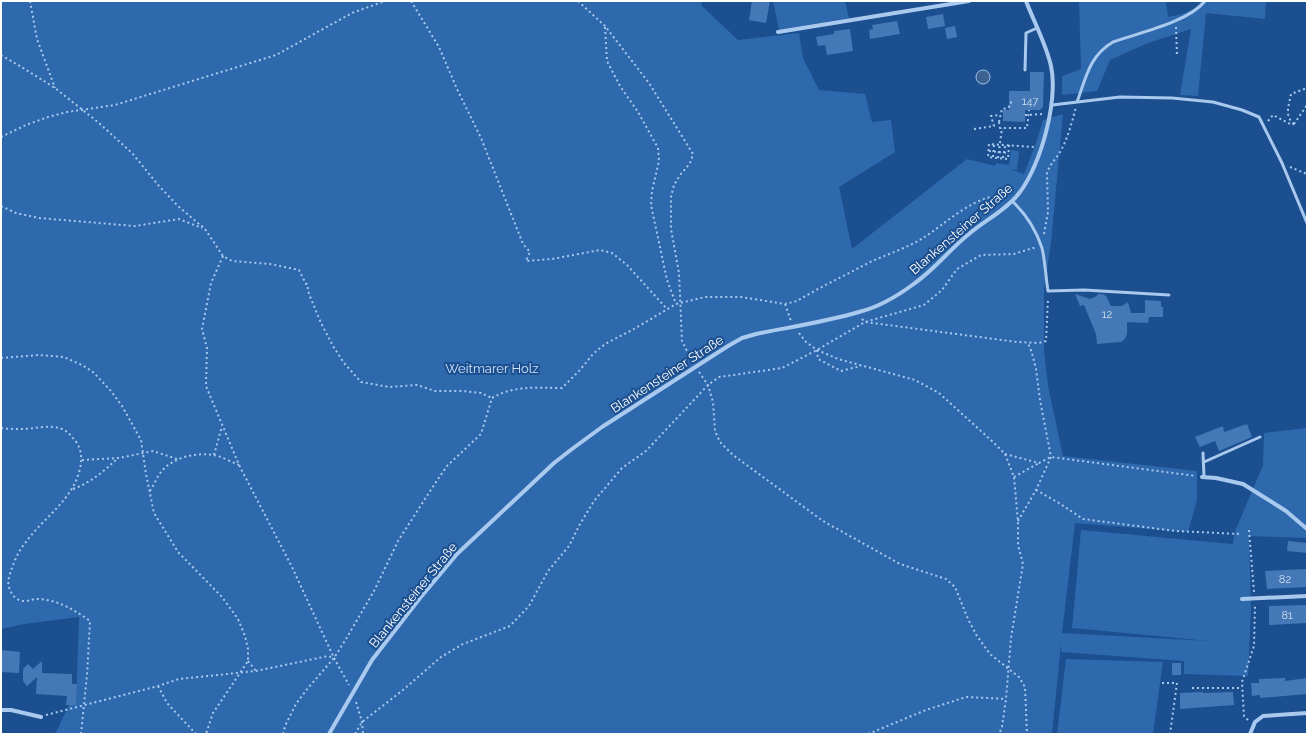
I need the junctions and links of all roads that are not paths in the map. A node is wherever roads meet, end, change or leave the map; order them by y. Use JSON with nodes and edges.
{"nodes":[{"id":1,"x":969,"y":1,"type":"edge"},
{"id":2,"x":1026,"y":1,"type":"edge"},
{"id":3,"x":1205,"y":1,"type":"edge"},
{"id":4,"x":1037,"y":28,"type":"junction"},
{"id":5,"x":778,"y":32,"type":"dead end"},
{"id":6,"x":1025,"y":70,"type":"dead end"},
{"id":7,"x":1076,"y":102,"type":"junction"},
{"id":8,"x":1052,"y":105,"type":"junction"},
{"id":9,"x":1012,"y":201,"type":"junction"},
{"id":10,"x":1307,"y":223,"type":"edge"},
{"id":11,"x":1169,"y":295,"type":"dead end"},
{"id":12,"x":1260,"y":437,"type":"dead end"},
{"id":13,"x":1203,"y":453,"type":"dead end"},
{"id":14,"x":1204,"y":462,"type":"junction"},
{"id":15,"x":1203,"y":477,"type":"joint"},
{"id":16,"x":1307,"y":529,"type":"edge"},
{"id":17,"x":1307,"y":596,"type":"edge"},
{"id":18,"x":1242,"y":599,"type":"dead end"},
{"id":19,"x":1,"y":710,"type":"edge"},
{"id":20,"x":1307,"y":713,"type":"edge"},
{"id":21,"x":40,"y":717,"type":"road end"},
{"id":22,"x":329,"y":734,"type":"edge"},
{"id":23,"x":1250,"y":734,"type":"edge"}],
"edges":[{"from":1,"to":5,"type":"street"},
{"from":2,"to":4,"type":"street","name":"Blankensteiner Straße"},
{"from":3,"to":7,"type":"lane"},
{"from":4,"to":6,"type":"lane"},
{"from":4,"to":8,"type":"street","name":"Blankensteiner Straße"},
{"from":7,"to":8,"type":"lane"},
{"from":7,"to":10,"type":"lane"},
{"from":8,"to":9,"type":"street","name":"Blankensteiner Straße"},
{"from":9,"to":11,"type":"lane"},
{"from":9,"to":22,"type":"street","name":"Blankensteiner Straße"},
{"from":12,"to":14,"type":"lane"},
{"from":13,"to":14,"type":"lane"},
{"from":14,"to":15,"type":"lane"},
{"from":15,"to":16,"type":"street"},
{"from":17,"to":18,"type":"street"},
{"from":19,"to":21,"type":"street"},
{"from":20,"to":23,"type":"street"}]}
